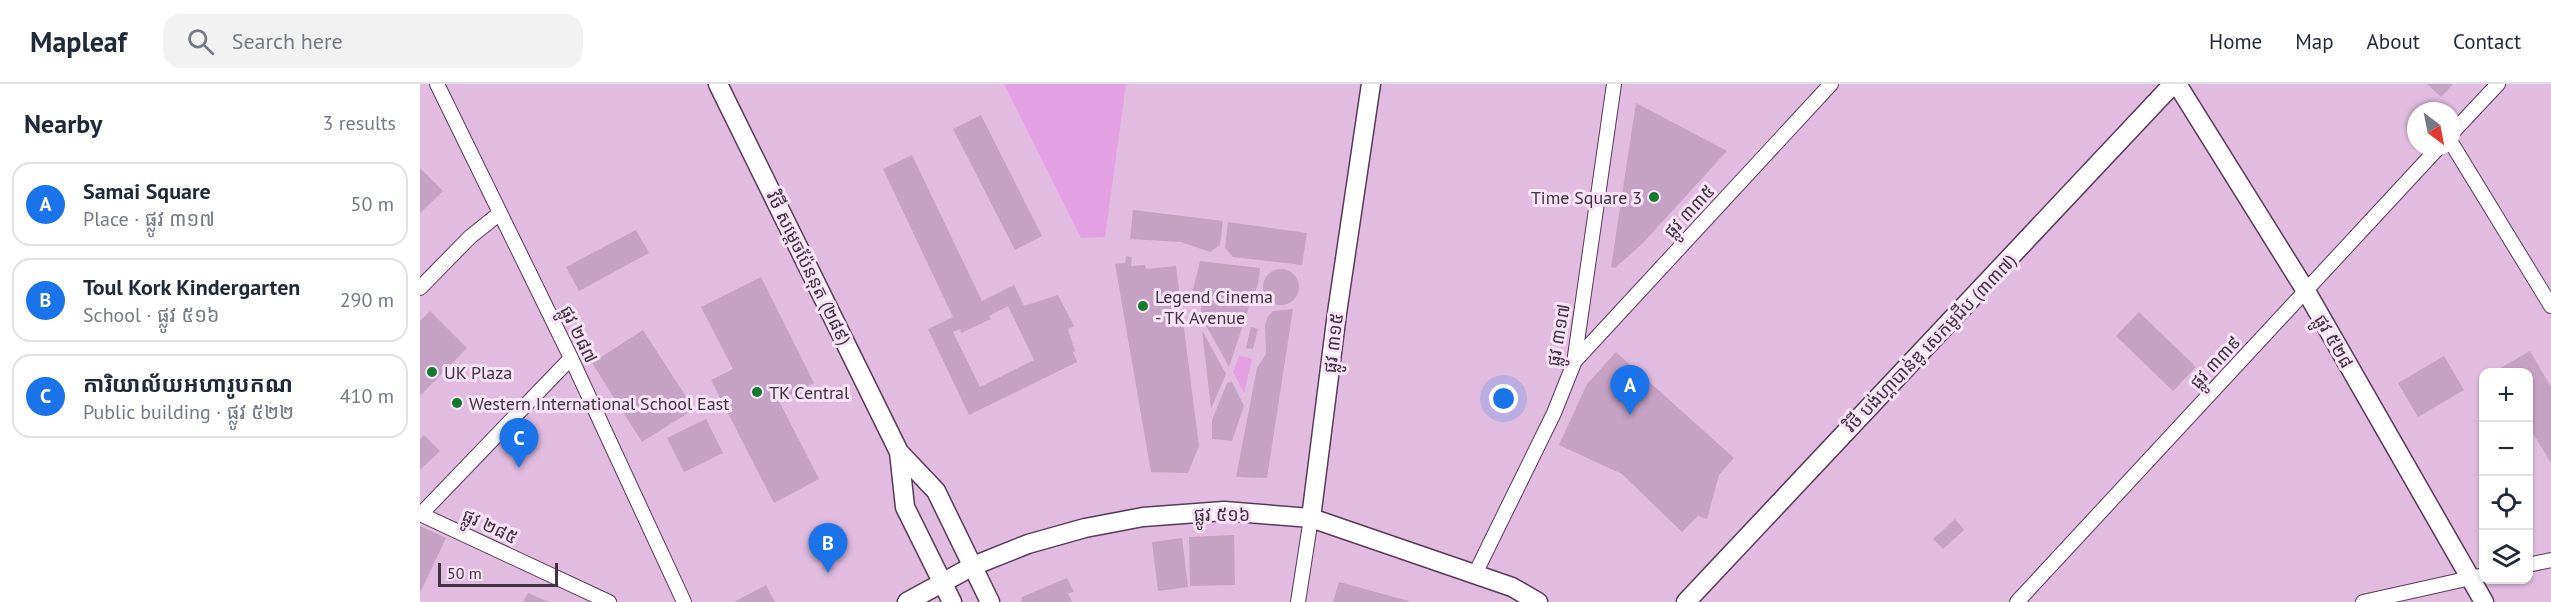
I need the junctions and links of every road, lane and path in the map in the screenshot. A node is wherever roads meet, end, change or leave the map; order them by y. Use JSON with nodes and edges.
{"nodes":[{"id":1,"x":437,"y":84,"type":"edge"},
{"id":2,"x":718,"y":84,"type":"edge"},
{"id":3,"x":1371,"y":84,"type":"edge"},
{"id":4,"x":1614,"y":84,"type":"edge"},
{"id":5,"x":1831,"y":84,"type":"edge"},
{"id":6,"x":2172,"y":84,"type":"edge"},
{"id":7,"x":2177,"y":84,"type":"edge"},
{"id":8,"x":2498,"y":84,"type":"edge"},
{"id":9,"x":2461,"y":123,"type":"edge"},
{"id":10,"x":2431,"y":156,"type":"edge"},
{"id":11,"x":2459,"y":156,"type":"edge"},
{"id":12,"x":500,"y":213,"type":"junction"},
{"id":13,"x":420,"y":288,"type":"edge"},
{"id":14,"x":2306,"y":291,"type":"junction"},
{"id":15,"x":2551,"y":306,"type":"edge"},
{"id":16,"x":571,"y":358,"type":"junction"},
{"id":17,"x":1574,"y":363,"type":"junction"},
{"id":18,"x":899,"y":452,"type":"junction"},
{"id":19,"x":420,"y":514,"type":"edge"},
{"id":20,"x":1311,"y":518,"type":"junction"},
{"id":21,"x":2551,"y":560,"type":"edge"},
{"id":22,"x":2533,"y":564,"type":"edge"},
{"id":23,"x":973,"y":566,"type":"junction"},
{"id":24,"x":1475,"y":574,"type":"junction"},
{"id":25,"x":2477,"y":577,"type":"edge"},
{"id":26,"x":942,"y":582,"type":"junction"},
{"id":27,"x":609,"y":602,"type":"edge"},
{"id":28,"x":684,"y":602,"type":"edge"},
{"id":29,"x":907,"y":602,"type":"edge"},
{"id":30,"x":952,"y":602,"type":"edge"},
{"id":31,"x":990,"y":602,"type":"edge"},
{"id":32,"x":1298,"y":602,"type":"edge"},
{"id":33,"x":1538,"y":602,"type":"edge"},
{"id":34,"x":1686,"y":602,"type":"edge"},
{"id":35,"x":2017,"y":602,"type":"edge"},
{"id":36,"x":2363,"y":602,"type":"edge"},
{"id":37,"x":2484,"y":602,"type":"edge"}],
"edges":[{"from":1,"to":12,"type":"street","name":"ផ្លូវ ២៨៧"},
{"from":2,"to":18,"type":"street","name":"វិថី សម្តេចប៉ែននុត (២៨៩)"},
{"from":3,"to":20,"type":"street","name":"ផ្លូវ ៣១៥"},
{"from":4,"to":17,"type":"street","name":"ផ្លូវ ៣១៧"},
{"from":5,"to":17,"type":"street","name":"ផ្លូវ ៣៣៥"},
{"from":6,"to":34,"type":"street","name":"វិថី បង់ហ្គាបាន់ឌូ សេកមូជីប (៣៣៧)"},
{"from":7,"to":14,"type":"street","name":"ផ្លូវ ៥២៨"},
{"from":8,"to":9,"type":"street"},
{"from":10,"to":14,"type":"street","name":"ផ្លូវ ៣៣៩"},
{"from":11,"to":15,"type":"street"},
{"from":12,"to":13,"type":"street"},
{"from":12,"to":16,"type":"street","name":"ផ្លូវ ២៨៧"},
{"from":14,"to":25,"type":"street","name":"ផ្លូវ ៥២៨"},
{"from":14,"to":35,"type":"street","name":"ផ្លូវ ៣៣៩"},
{"from":16,"to":19,"type":"street"},
{"from":16,"to":28,"type":"street","name":"ផ្លូវ ២៨៧"},
{"from":17,"to":24,"type":"street","name":"ផ្លូវ ៣១៧"},
{"from":18,"to":23,"type":"street","name":"វិថី សម្តេចប៉ែននុត (២៨៩)"},
{"from":18,"to":26,"type":"street","name":"វិថី សម្តេចប៉ែននុត (២៨៩)"},
{"from":19,"to":27,"type":"street","name":"ផ្លូវ ២៨៥"},
{"from":20,"to":23,"type":"street","name":"ផ្លូវ ៥១៦"},
{"from":20,"to":24,"type":"street","name":"ផ្លូវ ៥១៦"},
{"from":20,"to":32,"type":"street","name":"ផ្លូវ ៣១៥"},
{"from":21,"to":22,"type":"street"},
{"from":23,"to":26,"type":"street","name":"ផ្លូវ ៥១៦"},
{"from":23,"to":31,"type":"street","name":"វិថី សម្តេចប៉ែននុត (២៨៩)"},
{"from":24,"to":33,"type":"street","name":"ផ្លូវ ៥១៦"},
{"from":25,"to":36,"type":"street"},
{"from":25,"to":37,"type":"street","name":"ផ្លូវ ៥២៨"},
{"from":26,"to":29,"type":"street","name":"ផ្លូវ ៥១៦"},
{"from":26,"to":30,"type":"street","name":"វិថី សម្តេចប៉ែននុត (២៨៩)"}]}
